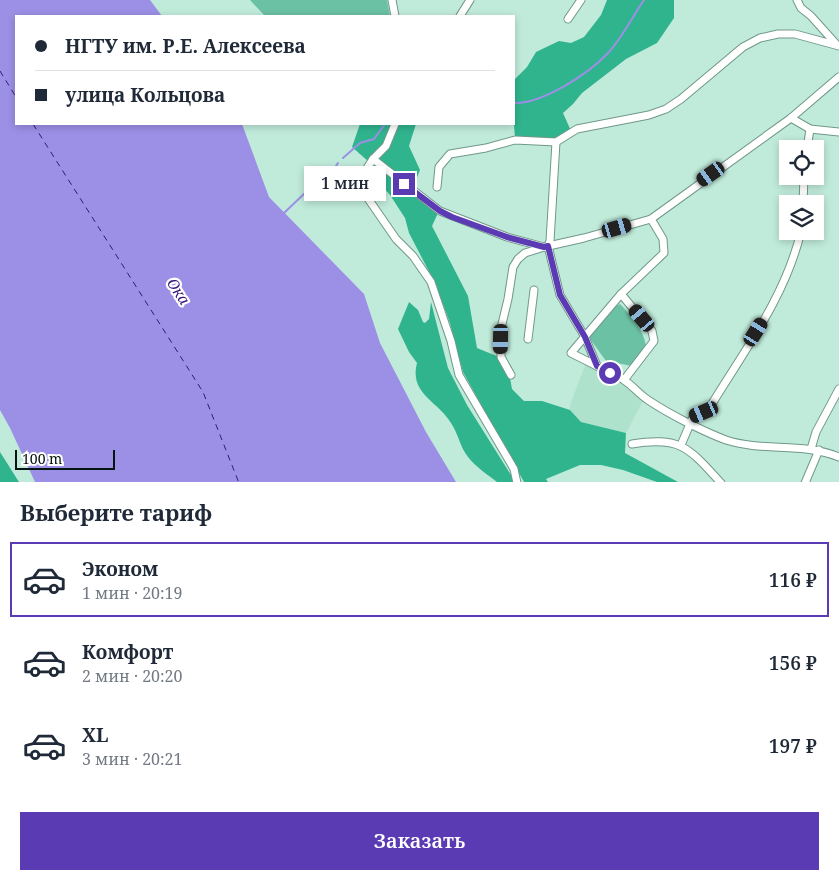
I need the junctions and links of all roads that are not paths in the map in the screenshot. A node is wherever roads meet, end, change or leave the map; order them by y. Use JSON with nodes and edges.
{"nodes":[{"id":1,"x":392,"y":0,"type":"edge"},
{"id":2,"x":470,"y":0,"type":"edge"},
{"id":3,"x":580,"y":0,"type":"edge"},
{"id":4,"x":797,"y":0,"type":"edge"},
{"id":5,"x":395,"y":15,"type":"edge"},
{"id":6,"x":461,"y":15,"type":"edge"},
{"id":7,"x":568,"y":19,"type":"dead end"},
{"id":8,"x":838,"y":46,"type":"edge"},
{"id":9,"x":839,"y":77,"type":"edge"},
{"id":10,"x":791,"y":118,"type":"junction"},
{"id":11,"x":395,"y":125,"type":"edge"},
{"id":12,"x":810,"y":129,"type":"junction"},
{"id":13,"x":839,"y":132,"type":"edge"},
{"id":14,"x":808,"y":140,"type":"edge"},
{"id":15,"x":556,"y":142,"type":"junction"},
{"id":16,"x":373,"y":159,"type":"junction"},
{"id":17,"x":437,"y":187,"type":"dead end"},
{"id":18,"x":651,"y":219,"type":"junction"},
{"id":19,"x":799,"y":240,"type":"edge"},
{"id":20,"x":546,"y":246,"type":"junction"},
{"id":21,"x":534,"y":290,"type":"dead end"},
{"id":22,"x":621,"y":294,"type":"junction"},
{"id":23,"x":585,"y":337,"type":"junction"},
{"id":24,"x":528,"y":339,"type":"dead end"},
{"id":25,"x":597,"y":366,"type":"junction"},
{"id":26,"x":511,"y":375,"type":"dead end"},
{"id":27,"x":624,"y":380,"type":"junction"},
{"id":28,"x":839,"y":389,"type":"edge"},
{"id":29,"x":689,"y":423,"type":"junction"},
{"id":30,"x":632,"y":444,"type":"dead end"},
{"id":31,"x":681,"y":445,"type":"junction"},
{"id":32,"x":815,"y":449,"type":"junction"},
{"id":33,"x":839,"y":457,"type":"edge"},
{"id":34,"x":517,"y":482,"type":"edge"},
{"id":35,"x":721,"y":482,"type":"edge"},
{"id":36,"x":805,"y":482,"type":"edge"}],
"edges":[{"from":1,"to":5,"type":"street"},
{"from":2,"to":6,"type":"street"},
{"from":3,"to":7,"type":"street"},
{"from":4,"to":8,"type":"street"},
{"from":8,"to":15,"type":"street"},
{"from":9,"to":10,"type":"street"},
{"from":10,"to":12,"type":"street"},
{"from":10,"to":18,"type":"street"},
{"from":11,"to":16,"type":"street"},
{"from":12,"to":13,"type":"street"},
{"from":12,"to":14,"type":"street"},
{"from":15,"to":17,"type":"street"},
{"from":15,"to":20,"type":"street"},
{"from":16,"to":20,"type":"street"},
{"from":16,"to":34,"type":"street"},
{"from":18,"to":20,"type":"street"},
{"from":18,"to":22,"type":"street"},
{"from":19,"to":29,"type":"street"},
{"from":20,"to":23,"type":"street"},
{"from":20,"to":26,"type":"street"},
{"from":21,"to":24,"type":"street"},
{"from":22,"to":23,"type":"street"},
{"from":22,"to":27,"type":"street"},
{"from":23,"to":25,"type":"street"},
{"from":23,"to":25,"type":"street"},
{"from":25,"to":27,"type":"street"},
{"from":27,"to":29,"type":"street"},
{"from":28,"to":32,"type":"street"},
{"from":29,"to":31,"type":"street"},
{"from":29,"to":32,"type":"street"},
{"from":30,"to":31,"type":"street"},
{"from":31,"to":35,"type":"street"},
{"from":32,"to":33,"type":"street"},
{"from":32,"to":36,"type":"street"}]}
